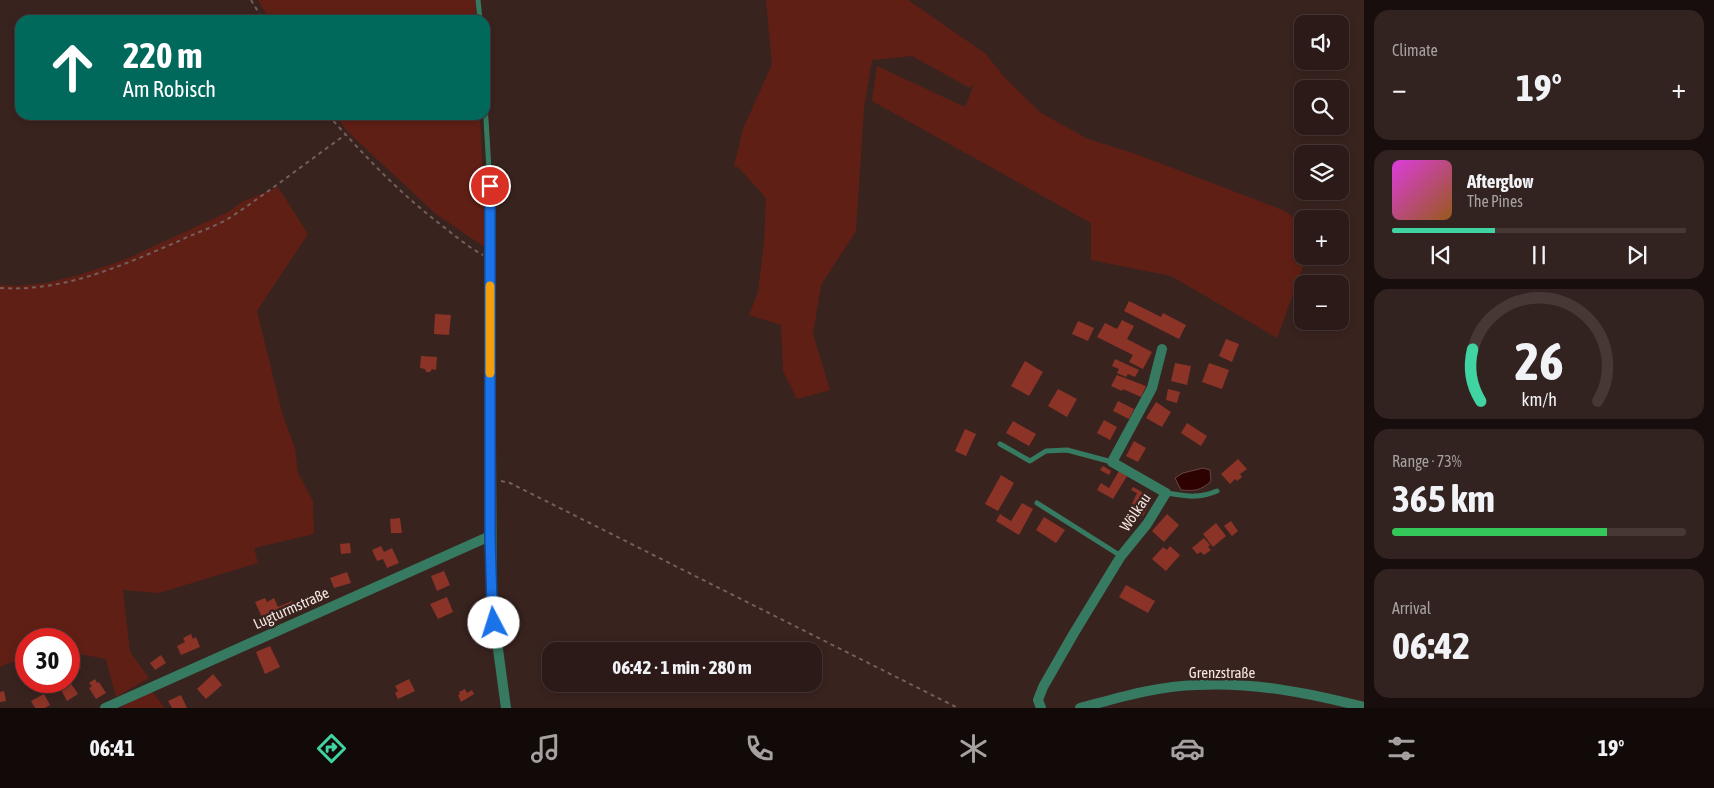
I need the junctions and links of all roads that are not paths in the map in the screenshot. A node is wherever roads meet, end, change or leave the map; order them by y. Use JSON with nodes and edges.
{"nodes":[{"id":1,"x":478,"y":0,"type":"edge"},
{"id":2,"x":480,"y":15,"type":"edge"},
{"id":3,"x":486,"y":120,"type":"edge"},
{"id":4,"x":490,"y":277,"type":"joint"},
{"id":5,"x":1162,"y":349,"type":"dead end"},
{"id":6,"x":1000,"y":444,"type":"dead end"},
{"id":7,"x":1112,"y":462,"type":"junction"},
{"id":8,"x":1217,"y":491,"type":"dead end"},
{"id":9,"x":1166,"y":493,"type":"junction"},
{"id":10,"x":1037,"y":502,"type":"dead end"},
{"id":11,"x":490,"y":536,"type":"junction"},
{"id":12,"x":1121,"y":556,"type":"junction"},
{"id":13,"x":104,"y":708,"type":"edge"},
{"id":14,"x":506,"y":708,"type":"edge"},
{"id":15,"x":1040,"y":708,"type":"edge"},
{"id":16,"x":1080,"y":708,"type":"edge"},
{"id":17,"x":1364,"y":708,"type":"edge"}],
"edges":[{"from":1,"to":2,"type":"lane"},
{"from":3,"to":4,"type":"lane"},
{"from":4,"to":11,"type":"street"},
{"from":5,"to":7,"type":"street"},
{"from":6,"to":7,"type":"lane"},
{"from":7,"to":9,"type":"street","name":"Wölkau"},
{"from":8,"to":9,"type":"lane"},
{"from":9,"to":12,"type":"street","name":"Wölkau"},
{"from":10,"to":12,"type":"lane"},
{"from":11,"to":13,"type":"street","name":"Lugturmstraße"},
{"from":11,"to":14,"type":"street"},
{"from":12,"to":15,"type":"street","name":"Wölkau"},
{"from":16,"to":17,"type":"street","name":"Grenzstraße"}]}
